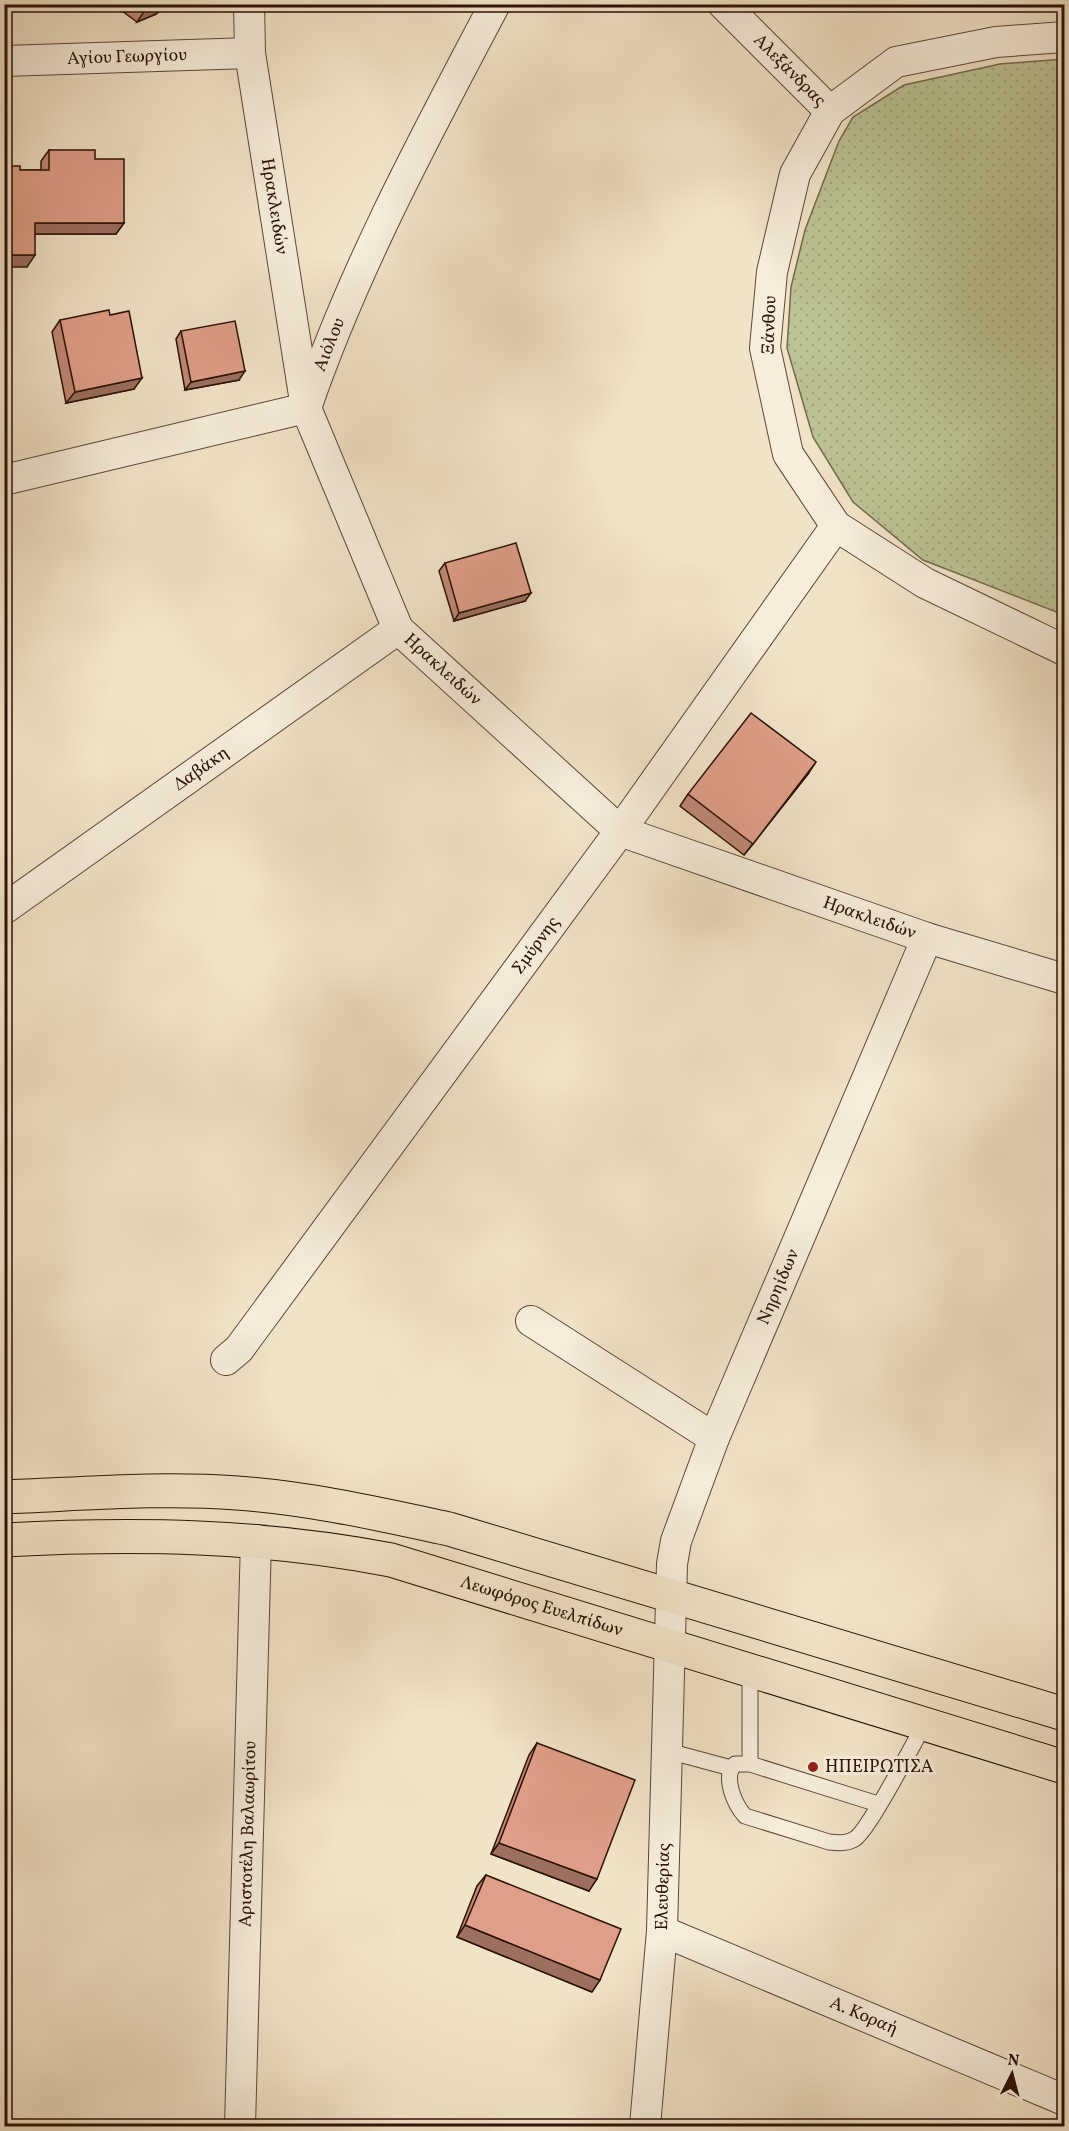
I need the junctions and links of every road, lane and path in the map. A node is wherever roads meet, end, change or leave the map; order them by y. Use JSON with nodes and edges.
{"nodes":[{"id":1,"x":249,"y":4,"type":"edge"},
{"id":2,"x":495,"y":4,"type":"edge"},
{"id":3,"x":723,"y":4,"type":"edge"},
{"id":4,"x":1065,"y":37,"type":"edge"},
{"id":5,"x":250,"y":53,"type":"junction"},
{"id":6,"x":4,"y":60,"type":"edge"},
{"id":7,"x":830,"y":111,"type":"junction"},
{"id":8,"x":306,"y":408,"type":"junction"},
{"id":9,"x":4,"y":480,"type":"edge"},
{"id":10,"x":836,"y":526,"type":"junction"},
{"id":11,"x":398,"y":629,"type":"junction"},
{"id":12,"x":1065,"y":650,"type":"edge"},
{"id":13,"x":620,"y":831,"type":"junction"},
{"id":14,"x":4,"y":909,"type":"edge"},
{"id":15,"x":927,"y":939,"type":"junction"},
{"id":16,"x":1065,"y":979,"type":"edge"},
{"id":17,"x":531,"y":1321,"type":"dead end"},
{"id":18,"x":226,"y":1360,"type":"dead end"},
{"id":19,"x":714,"y":1438,"type":"junction"},
{"id":20,"x":4,"y":1497,"type":"edge"},
{"id":21,"x":4,"y":1540,"type":"edge"},
{"id":22,"x":256,"y":1540,"type":"junction"},
{"id":23,"x":671,"y":1594,"type":"junction"},
{"id":24,"x":671,"y":1648,"type":"junction"},
{"id":25,"x":750,"y":1671,"type":"junction"},
{"id":26,"x":1065,"y":1714,"type":"edge"},
{"id":27,"x":924,"y":1725,"type":"junction"},
{"id":28,"x":668,"y":1751,"type":"junction"},
{"id":29,"x":750,"y":1764,"type":"junction"},
{"id":30,"x":1065,"y":1767,"type":"edge"},
{"id":31,"x":731,"y":1768,"type":"junction"},
{"id":32,"x":878,"y":1804,"type":"junction"},
{"id":33,"x":662,"y":1931,"type":"junction"},
{"id":34,"x":1065,"y":2100,"type":"edge"},
{"id":35,"x":240,"y":2127,"type":"edge"},
{"id":36,"x":645,"y":2127,"type":"edge"}],
"edges":[{"from":1,"to":5,"type":"street","name":"Ηρακλειδών"},
{"from":2,"to":8,"type":"street","name":"Αιόλου"},
{"from":3,"to":7,"type":"street","name":"Αλεξάνδρας"},
{"from":4,"to":7,"type":"street","name":"Ξάνθου"},
{"from":5,"to":6,"type":"street","name":"Αγίου Γεωργίου"},
{"from":5,"to":8,"type":"street","name":"Ηρακλειδών"},
{"from":7,"to":10,"type":"street","name":"Ξάνθου"},
{"from":8,"to":9,"type":"street"},
{"from":8,"to":11,"type":"street","name":"Ηρακλειδών"},
{"from":10,"to":12,"type":"street","name":"Ξάνθου"},
{"from":10,"to":13,"type":"street","name":"Σμύρνης"},
{"from":11,"to":13,"type":"street","name":"Ηρακλειδών"},
{"from":11,"to":14,"type":"street","name":"Δαβάκη"},
{"from":13,"to":15,"type":"street","name":"Ηρακλειδών"},
{"from":13,"to":18,"type":"street","name":"Σμύρνης"},
{"from":15,"to":16,"type":"street","name":"Ηρακλειδών"},
{"from":15,"to":19,"type":"street","name":"Νηρηίδων"},
{"from":17,"to":19,"type":"street"},
{"from":19,"to":23,"type":"street","name":"Νηρηίδων"},
{"from":20,"to":23,"type":"main road"},
{"from":21,"to":22,"type":"main road","name":"Λεωφόρος Ευελπίδων"},
{"from":22,"to":24,"type":"main road","name":"Λεωφόρος Ευελπίδων"},
{"from":22,"to":35,"type":"street","name":"Αριστοτέλη Βαλαωρίτου"},
{"from":23,"to":24,"type":"street","name":"Νηρηίδων"},
{"from":23,"to":26,"type":"main road"},
{"from":24,"to":25,"type":"main road","name":"Λεωφόρος Ευελπίδων"},
{"from":24,"to":28,"type":"street","name":"Ελευθερίας"},
{"from":25,"to":27,"type":"main road","name":"Λεωφόρος Ευελπίδων"},
{"from":25,"to":29,"type":"lane"},
{"from":27,"to":30,"type":"main road","name":"Λεωφόρος Ευελπίδων"},
{"from":27,"to":32,"type":"lane"},
{"from":28,"to":31,"type":"lane"},
{"from":28,"to":33,"type":"street","name":"Ελευθερίας"},
{"from":29,"to":31,"type":"lane"},
{"from":29,"to":32,"type":"lane"},
{"from":31,"to":32,"type":"lane"},
{"from":33,"to":34,"type":"street","name":"Α. Κοραή"},
{"from":33,"to":36,"type":"street","name":"Ελευθερίας"}]}
